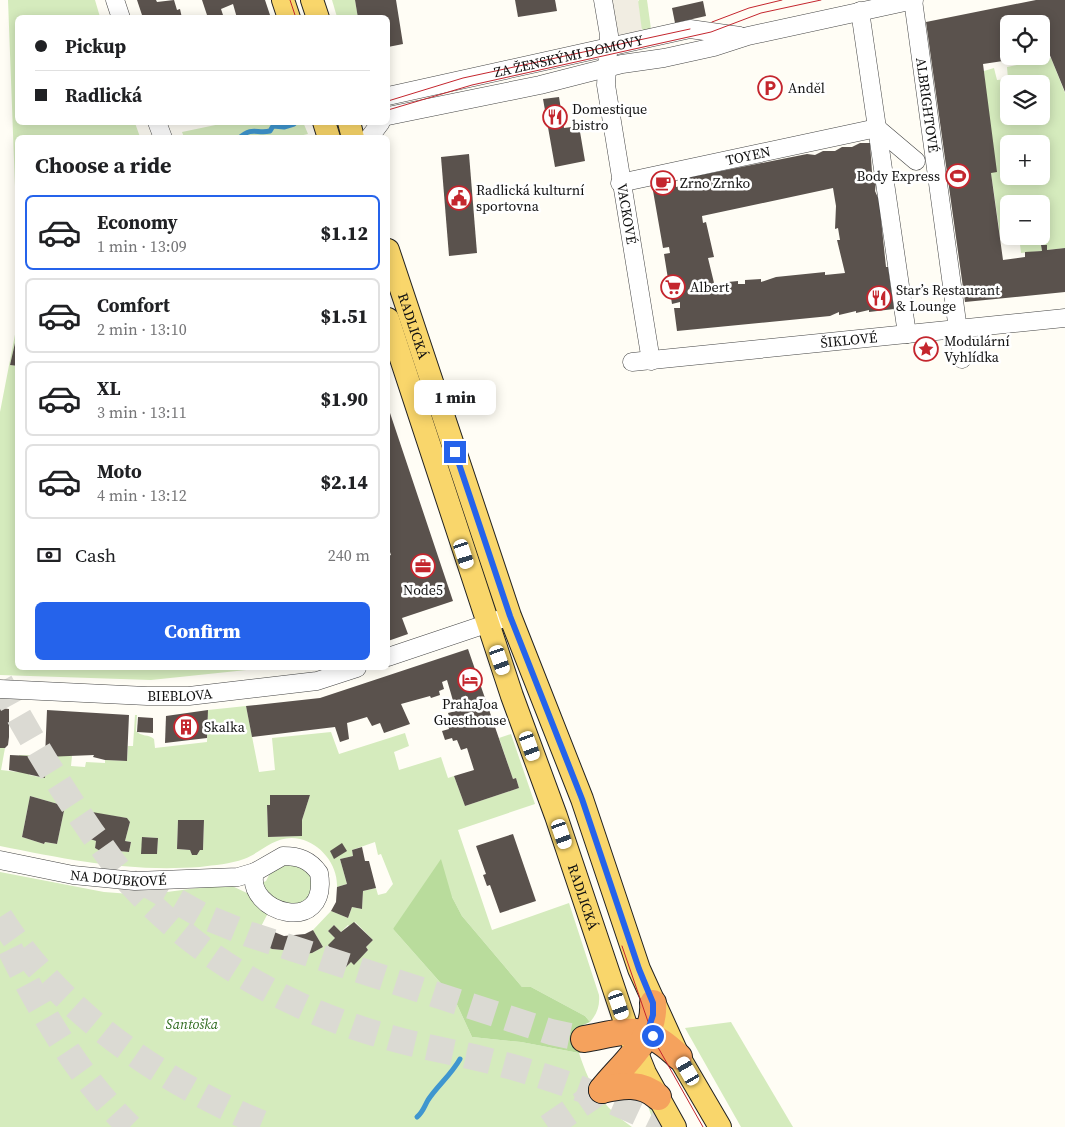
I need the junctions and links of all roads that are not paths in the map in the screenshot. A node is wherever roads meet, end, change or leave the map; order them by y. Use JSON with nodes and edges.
{"nodes":[{"id":1,"x":115,"y":0,"type":"edge"},
{"id":2,"x":283,"y":0,"type":"edge"},
{"id":3,"x":312,"y":0,"type":"edge"},
{"id":4,"x":603,"y":0,"type":"edge"},
{"id":5,"x":913,"y":0,"type":"edge"},
{"id":6,"x":860,"y":12,"type":"junction"},
{"id":7,"x":120,"y":15,"type":"edge"},
{"id":8,"x":288,"y":15,"type":"edge"},
{"id":9,"x":317,"y":15,"type":"edge"},
{"id":10,"x":748,"y":36,"type":"junction"},
{"id":11,"x":610,"y":46,"type":"junction"},
{"id":12,"x":608,"y":67,"type":"junction"},
{"id":13,"x":390,"y":95,"type":"edge"},
{"id":14,"x":390,"y":117,"type":"edge"},
{"id":15,"x":381,"y":125,"type":"edge"},
{"id":16,"x":877,"y":128,"type":"junction"},
{"id":17,"x":372,"y":135,"type":"edge"},
{"id":18,"x":916,"y":161,"type":"dead end"},
{"id":19,"x":620,"y":183,"type":"junction"},
{"id":20,"x":390,"y":256,"type":"edge"},
{"id":21,"x":1065,"y":318,"type":"edge"},
{"id":22,"x":390,"y":325,"type":"edge"},
{"id":23,"x":958,"y":329,"type":"junction"},
{"id":24,"x":907,"y":334,"type":"junction"},
{"id":25,"x":962,"y":359,"type":"dead end"},
{"id":26,"x":651,"y":361,"type":"junction"},
{"id":27,"x":632,"y":362,"type":"dead end"},
{"id":28,"x":510,"y":616,"type":"junction"},
{"id":29,"x":487,"y":624,"type":"junction"},
{"id":30,"x":390,"y":656,"type":"edge"},
{"id":31,"x":351,"y":670,"type":"edge"},
{"id":32,"x":0,"y":689,"type":"edge"},
{"id":33,"x":0,"y":860,"type":"edge"},
{"id":34,"x":249,"y":878,"type":"dead end"},
{"id":35,"x":653,"y":1003,"type":"junction"},
{"id":36,"x":584,"y":1039,"type":"tunnel mouth"},
{"id":37,"x":637,"y":1039,"type":"junction"},
{"id":38,"x":679,"y":1057,"type":"junction"},
{"id":39,"x":658,"y":1098,"type":"junction"},
{"id":40,"x":675,"y":1127,"type":"edge"},
{"id":41,"x":720,"y":1127,"type":"edge"}],
"edges":[{"from":1,"to":7,"type":"street"},
{"from":2,"to":8,"type":"main road"},
{"from":3,"to":9,"type":"main road"},
{"from":4,"to":11,"type":"street","name":"VACKOVÉ"},
{"from":5,"to":6,"type":"street","name":"ZA ŽENSKÝMI DOMOVY"},
{"from":5,"to":23,"type":"street","name":"ALBRIGHTOVÉ"},
{"from":6,"to":10,"type":"street","name":"ZA ŽENSKÝMI DOMOVY"},
{"from":6,"to":16,"type":"street"},
{"from":10,"to":11,"type":"street","name":"ZA ŽENSKÝMI DOMOVY"},
{"from":10,"to":12,"type":"street","name":"ZA ŽENSKÝMI DOMOVY"},
{"from":11,"to":12,"type":"street","name":"VACKOVÉ"},
{"from":11,"to":13,"type":"street","name":"ZA ŽENSKÝMI DOMOVY"},
{"from":12,"to":14,"type":"street","name":"ZA ŽENSKÝMI DOMOVY"},
{"from":12,"to":19,"type":"street","name":"VACKOVÉ"},
{"from":15,"to":17,"type":"street"},
{"from":16,"to":18,"type":"street"},
{"from":16,"to":19,"type":"street","name":"TOYEN"},
{"from":16,"to":24,"type":"street"},
{"from":19,"to":26,"type":"street","name":"VACKOVÉ"},
{"from":20,"to":28,"type":"main road","name":"RADLICKÁ"},
{"from":21,"to":23,"type":"street","name":"ŠIKLOVÉ"},
{"from":22,"to":29,"type":"main road","name":"RADLICKÁ"},
{"from":23,"to":24,"type":"street","name":"ŠIKLOVÉ"},
{"from":23,"to":25,"type":"street","name":"ALBRIGHTOVÉ"},
{"from":24,"to":26,"type":"street","name":"ŠIKLOVÉ"},
{"from":26,"to":27,"type":"street","name":"ŠIKLOVÉ"},
{"from":28,"to":29,"type":"street"},
{"from":28,"to":35,"type":"main road","name":"RADLICKÁ"},
{"from":29,"to":30,"type":"street"},
{"from":29,"to":37,"type":"main road","name":"RADLICKÁ"},
{"from":31,"to":32,"type":"street","name":"BIEBLOVA"},
{"from":33,"to":34,"type":"street","name":"NA DOUBKOVÉ"},
{"from":35,"to":37,"type":"highway"},
{"from":35,"to":38,"type":"main road","name":"RADLICKÁ"},
{"from":36,"to":37,"type":"highway"},
{"from":37,"to":38,"type":"highway"},
{"from":37,"to":39,"type":"main road","name":"RADLICKÁ"},
{"from":37,"to":39,"type":"highway"},
{"from":38,"to":41,"type":"main road","name":"RADLICKÁ"},
{"from":39,"to":40,"type":"main road","name":"RADLICKÁ"}]}
